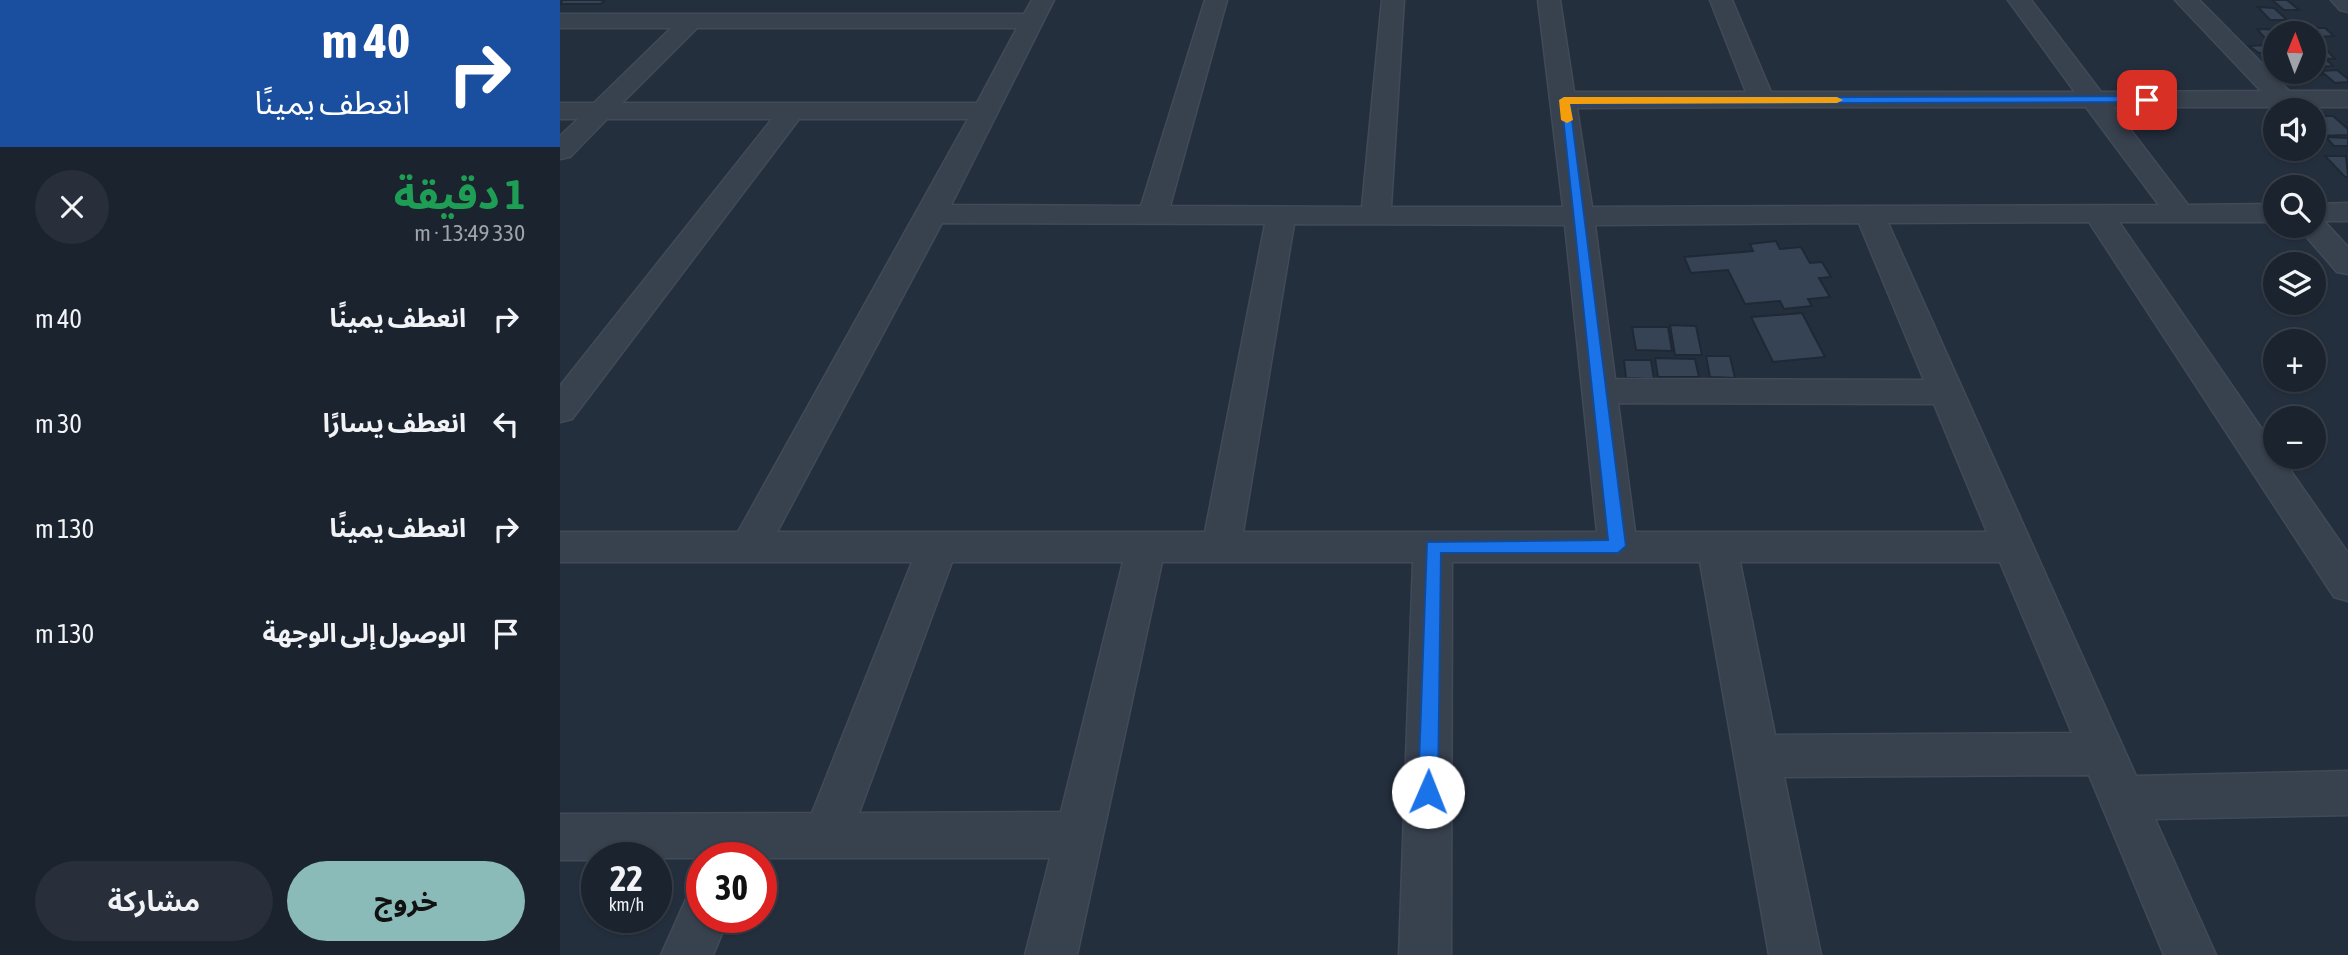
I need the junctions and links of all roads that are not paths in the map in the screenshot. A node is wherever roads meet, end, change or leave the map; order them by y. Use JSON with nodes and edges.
{"nodes":[{"id":1,"x":1216,"y":0,"type":"edge"},
{"id":2,"x":1393,"y":0,"type":"edge"},
{"id":3,"x":1549,"y":0,"type":"edge"},
{"id":4,"x":1721,"y":0,"type":"edge"},
{"id":5,"x":2019,"y":0,"type":"edge"},
{"id":6,"x":2186,"y":0,"type":"edge"},
{"id":7,"x":2342,"y":0,"type":"edge"},
{"id":8,"x":2348,"y":5,"type":"edge"},
{"id":9,"x":1038,"y":10,"type":"edge"},
{"id":10,"x":692,"y":20,"type":"junction"},
{"id":11,"x":560,"y":21,"type":"edge"},
{"id":12,"x":2281,"y":98,"type":"edge"},
{"id":13,"x":2326,"y":99,"type":"edge"},
{"id":14,"x":2348,"y":99,"type":"edge"},
{"id":15,"x":1564,"y":100,"type":"junction"},
{"id":16,"x":1762,"y":100,"type":"junction"},
{"id":17,"x":2092,"y":100,"type":"junction"},
{"id":18,"x":2263,"y":100,"type":"edge"},
{"id":19,"x":792,"y":110,"type":"junction"},
{"id":20,"x":560,"y":111,"type":"edge"},
{"id":21,"x":601,"y":111,"type":"junction"},
{"id":22,"x":986,"y":111,"type":"junction"},
{"id":23,"x":560,"y":151,"type":"edge"},
{"id":24,"x":2348,"y":212,"type":"edge"},
{"id":25,"x":2263,"y":213,"type":"edge"},
{"id":26,"x":2326,"y":213,"type":"edge"},
{"id":27,"x":932,"y":214,"type":"junction"},
{"id":28,"x":1153,"y":214,"type":"junction"},
{"id":29,"x":1281,"y":214,"type":"junction"},
{"id":30,"x":1376,"y":214,"type":"junction"},
{"id":31,"x":2180,"y":214,"type":"junction"},
{"id":32,"x":2099,"y":215,"type":"junction"},
{"id":33,"x":1579,"y":216,"type":"junction"},
{"id":34,"x":1870,"y":216,"type":"junction"},
{"id":35,"x":2323,"y":238,"type":"edge"},
{"id":36,"x":2348,"y":265,"type":"edge"},
{"id":37,"x":1600,"y":391,"type":"junction"},
{"id":38,"x":1948,"y":392,"type":"junction"},
{"id":39,"x":560,"y":410,"type":"edge"},
{"id":40,"x":1618,"y":546,"type":"junction"},
{"id":41,"x":560,"y":547,"type":"edge"},
{"id":42,"x":938,"y":547,"type":"junction"},
{"id":43,"x":1433,"y":547,"type":"junction"},
{"id":44,"x":1717,"y":547,"type":"junction"},
{"id":45,"x":2015,"y":547,"type":"junction"},
{"id":46,"x":749,"y":548,"type":"junction"},
{"id":47,"x":1221,"y":548,"type":"junction"},
{"id":48,"x":1146,"y":549,"type":"junction"},
{"id":49,"x":2348,"y":585,"type":"edge"},
{"id":50,"x":2103,"y":754,"type":"junction"},
{"id":51,"x":1757,"y":756,"type":"junction"},
{"id":52,"x":2348,"y":793,"type":"edge"},
{"id":53,"x":2121,"y":798,"type":"junction"},
{"id":54,"x":1079,"y":835,"type":"junction"},
{"id":55,"x":560,"y":837,"type":"edge"},
{"id":56,"x":826,"y":837,"type":"junction"},
{"id":57,"x":777,"y":843,"type":"edge"},
{"id":58,"x":686,"y":845,"type":"edge"},
{"id":59,"x":697,"y":933,"type":"edge"},
{"id":60,"x":687,"y":955,"type":"edge"},
{"id":61,"x":1051,"y":955,"type":"edge"},
{"id":62,"x":1425,"y":955,"type":"edge"},
{"id":63,"x":1795,"y":955,"type":"edge"},
{"id":64,"x":2190,"y":955,"type":"edge"}],
"edges":[{"from":1,"to":28,"type":"street"},
{"from":2,"to":30,"type":"street"},
{"from":3,"to":15,"type":"street"},
{"from":4,"to":16,"type":"street"},
{"from":5,"to":17,"type":"street"},
{"from":6,"to":12,"type":"street"},
{"from":7,"to":8,"type":"street"},
{"from":9,"to":10,"type":"street"},
{"from":9,"to":22,"type":"street"},
{"from":10,"to":11,"type":"street"},
{"from":10,"to":21,"type":"street"},
{"from":13,"to":14,"type":"street"},
{"from":15,"to":16,"type":"street"},
{"from":15,"to":33,"type":"street"},
{"from":16,"to":17,"type":"street"},
{"from":17,"to":18,"type":"street"},
{"from":17,"to":31,"type":"street"},
{"from":19,"to":21,"type":"street"},
{"from":19,"to":22,"type":"street"},
{"from":19,"to":39,"type":"street"},
{"from":20,"to":21,"type":"street"},
{"from":21,"to":23,"type":"street"},
{"from":22,"to":27,"type":"street"},
{"from":24,"to":26,"type":"street"},
{"from":25,"to":31,"type":"street"},
{"from":27,"to":28,"type":"street"},
{"from":27,"to":46,"type":"street"},
{"from":28,"to":29,"type":"street"},
{"from":29,"to":30,"type":"street"},
{"from":29,"to":47,"type":"street"},
{"from":30,"to":33,"type":"street"},
{"from":31,"to":32,"type":"street"},
{"from":32,"to":34,"type":"street"},
{"from":32,"to":49,"type":"street"},
{"from":33,"to":34,"type":"street"},
{"from":33,"to":37,"type":"street"},
{"from":34,"to":38,"type":"street"},
{"from":35,"to":36,"type":"street"},
{"from":37,"to":38,"type":"street"},
{"from":37,"to":40,"type":"street"},
{"from":38,"to":45,"type":"street"},
{"from":40,"to":43,"type":"street"},
{"from":40,"to":44,"type":"street"},
{"from":41,"to":46,"type":"street"},
{"from":42,"to":46,"type":"street"},
{"from":42,"to":48,"type":"street"},
{"from":42,"to":56,"type":"street"},
{"from":43,"to":47,"type":"street"},
{"from":43,"to":62,"type":"street"},
{"from":44,"to":45,"type":"street"},
{"from":44,"to":51,"type":"street"},
{"from":45,"to":50,"type":"street"},
{"from":47,"to":48,"type":"street"},
{"from":48,"to":54,"type":"street"},
{"from":50,"to":51,"type":"street"},
{"from":50,"to":53,"type":"street"},
{"from":51,"to":63,"type":"street"},
{"from":52,"to":53,"type":"street"},
{"from":53,"to":64,"type":"street"},
{"from":54,"to":56,"type":"street"},
{"from":54,"to":61,"type":"street"},
{"from":55,"to":58,"type":"street"},
{"from":56,"to":57,"type":"street"},
{"from":59,"to":60,"type":"street"}]}
